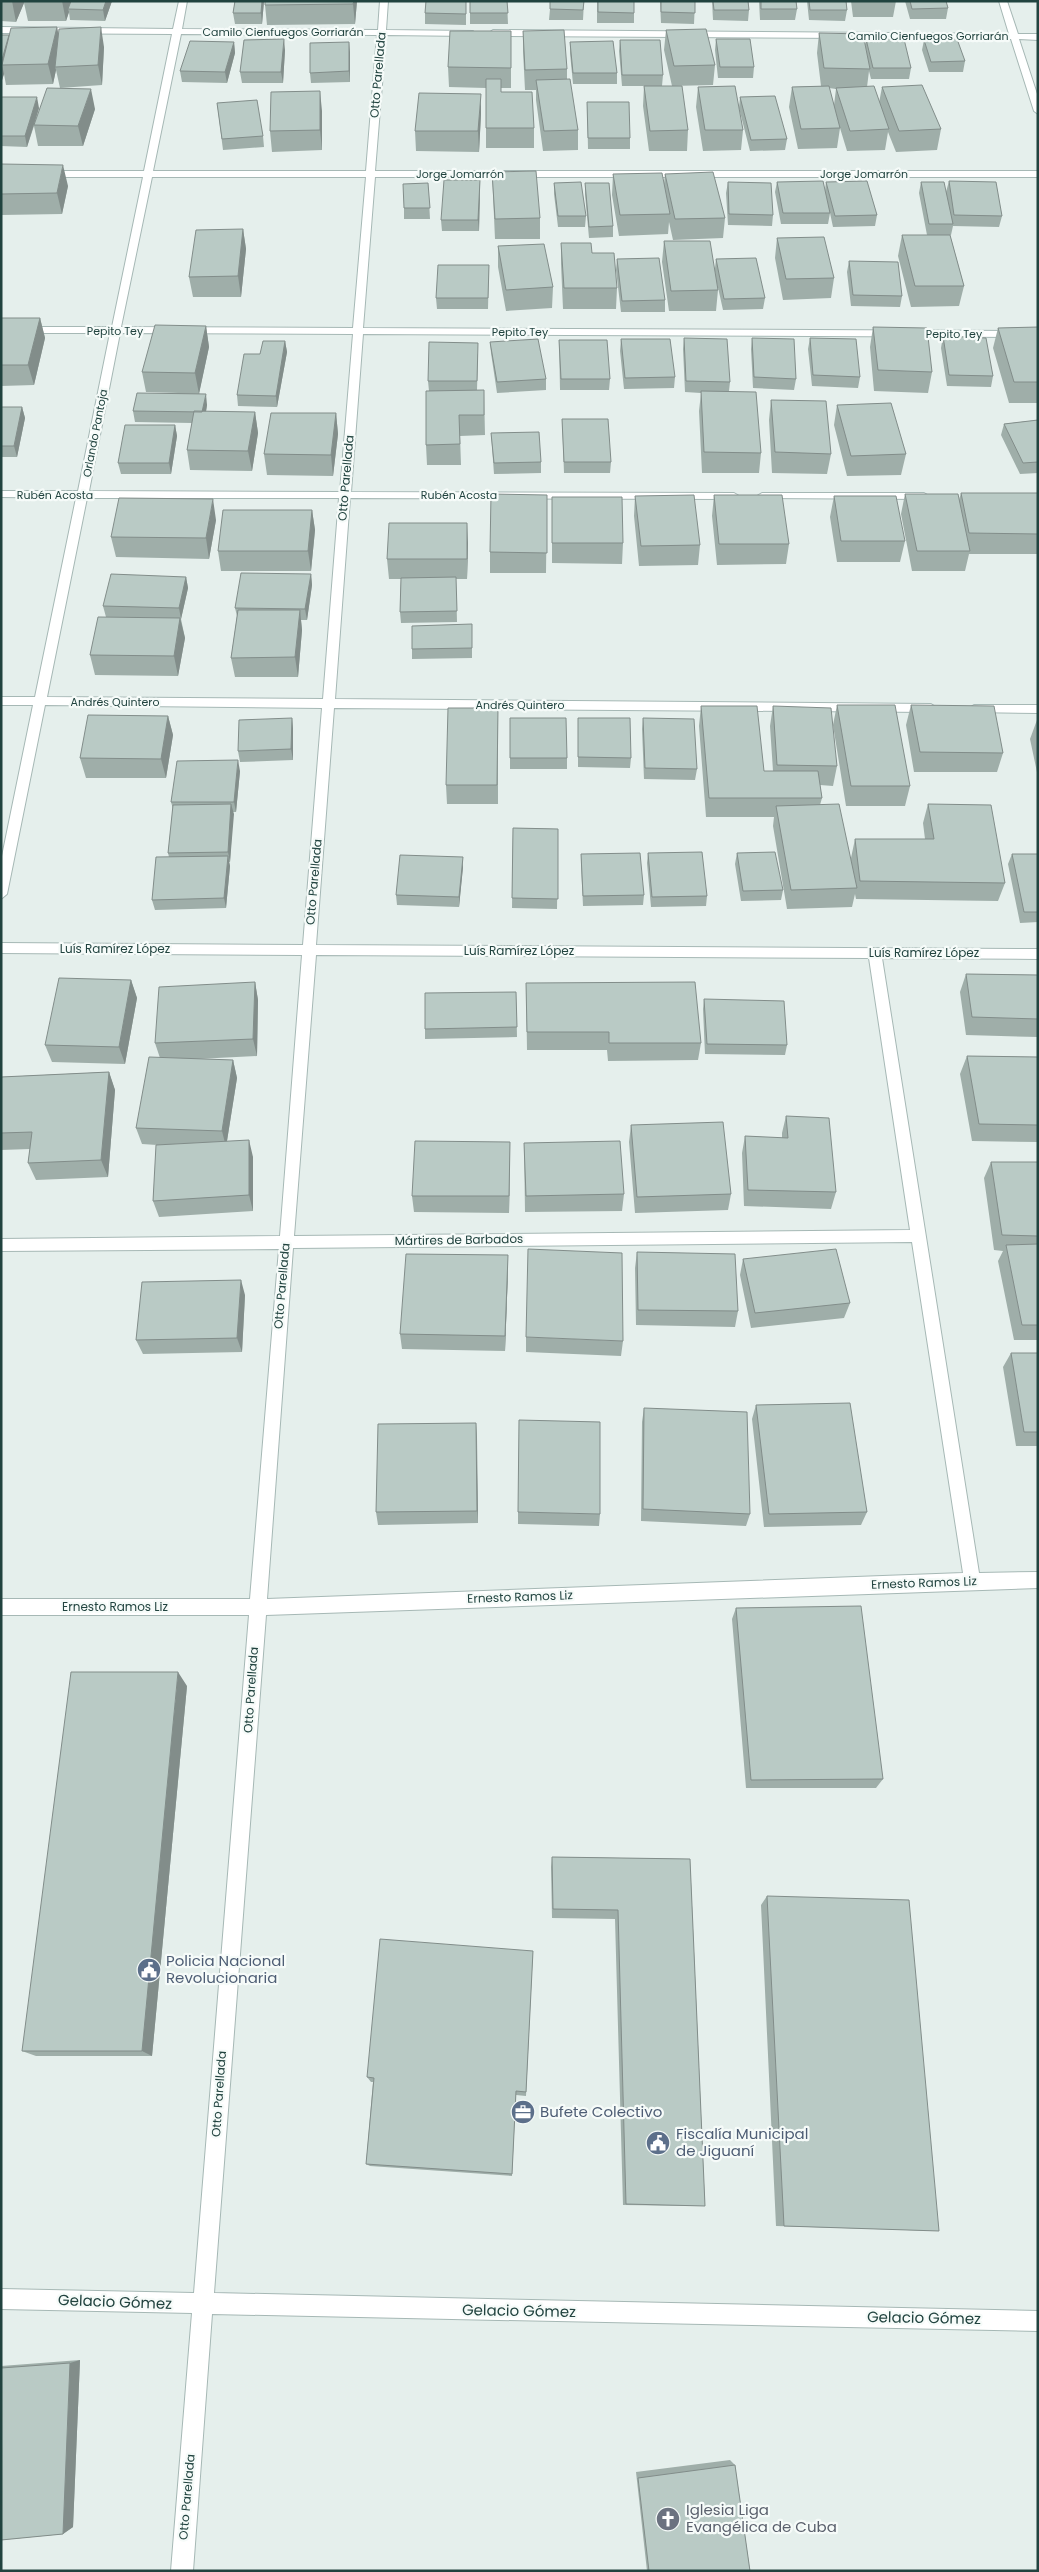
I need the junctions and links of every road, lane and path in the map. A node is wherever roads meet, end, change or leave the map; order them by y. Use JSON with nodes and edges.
{"nodes":[{"id":1,"x":183,"y":1,"type":"edge"},
{"id":2,"x":384,"y":1,"type":"edge"},
{"id":3,"x":1003,"y":1,"type":"edge"},
{"id":4,"x":1,"y":30,"type":"edge"},
{"id":5,"x":177,"y":32,"type":"junction"},
{"id":6,"x":381,"y":33,"type":"junction"},
{"id":7,"x":1014,"y":37,"type":"junction"},
{"id":8,"x":1038,"y":37,"type":"edge"},
{"id":9,"x":1038,"y":111,"type":"edge"},
{"id":10,"x":31,"y":174,"type":"edge"},
{"id":11,"x":148,"y":174,"type":"junction"},
{"id":12,"x":370,"y":174,"type":"junction"},
{"id":13,"x":1038,"y":174,"type":"edge"},
{"id":14,"x":1,"y":330,"type":"edge"},
{"id":15,"x":116,"y":331,"type":"junction"},
{"id":16,"x":358,"y":331,"type":"junction"},
{"id":17,"x":1038,"y":334,"type":"edge"},
{"id":18,"x":1,"y":494,"type":"edge"},
{"id":19,"x":82,"y":495,"type":"junction"},
{"id":20,"x":344,"y":495,"type":"junction"},
{"id":21,"x":939,"y":496,"type":"edge"},
{"id":22,"x":1,"y":701,"type":"edge"},
{"id":23,"x":40,"y":702,"type":"junction"},
{"id":24,"x":328,"y":704,"type":"junction"},
{"id":25,"x":1038,"y":709,"type":"edge"},
{"id":26,"x":1,"y":894,"type":"edge"},
{"id":27,"x":1,"y":948,"type":"edge"},
{"id":28,"x":309,"y":950,"type":"junction"},
{"id":29,"x":876,"y":953,"type":"junction"},
{"id":30,"x":1038,"y":954,"type":"edge"},
{"id":31,"x":917,"y":1236,"type":"junction"},
{"id":32,"x":286,"y":1242,"type":"junction"},
{"id":33,"x":1,"y":1245,"type":"edge"},
{"id":34,"x":1038,"y":1580,"type":"edge"},
{"id":35,"x":972,"y":1581,"type":"junction"},
{"id":36,"x":1,"y":1606,"type":"edge"},
{"id":37,"x":257,"y":1607,"type":"junction"},
{"id":38,"x":1,"y":2299,"type":"edge"},
{"id":39,"x":202,"y":2305,"type":"junction"},
{"id":40,"x":1038,"y":2320,"type":"edge"},
{"id":41,"x":182,"y":2571,"type":"edge"}],
"edges":[{"from":1,"to":5,"type":"street","name":"Orlando Pantoja"},
{"from":2,"to":6,"type":"street","name":"Otto Parellada"},
{"from":3,"to":7,"type":"street"},
{"from":4,"to":5,"type":"street","name":"Camilo Cienfuegos Gorriarán"},
{"from":5,"to":6,"type":"street","name":"Camilo Cienfuegos Gorriarán"},
{"from":5,"to":11,"type":"street","name":"Orlando Pantoja"},
{"from":6,"to":7,"type":"street","name":"Camilo Cienfuegos Gorriarán"},
{"from":6,"to":12,"type":"street","name":"Otto Parellada"},
{"from":7,"to":8,"type":"street","name":"Camilo Cienfuegos Gorriarán"},
{"from":7,"to":9,"type":"street"},
{"from":10,"to":11,"type":"street","name":"Jorge Jomarrón"},
{"from":11,"to":12,"type":"street","name":"Jorge Jomarrón"},
{"from":11,"to":15,"type":"street","name":"Orlando Pantoja"},
{"from":12,"to":13,"type":"street","name":"Jorge Jomarrón"},
{"from":12,"to":16,"type":"street","name":"Otto Parellada"},
{"from":14,"to":15,"type":"street","name":"Pepito Tey"},
{"from":15,"to":16,"type":"street","name":"Pepito Tey"},
{"from":15,"to":19,"type":"street","name":"Orlando Pantoja"},
{"from":16,"to":17,"type":"street","name":"Pepito Tey"},
{"from":16,"to":20,"type":"street","name":"Otto Parellada"},
{"from":18,"to":19,"type":"street","name":"Rubén Acosta"},
{"from":19,"to":20,"type":"street","name":"Rubén Acosta"},
{"from":19,"to":23,"type":"street","name":"Orlando Pantoja"},
{"from":20,"to":21,"type":"street","name":"Rubén Acosta"},
{"from":20,"to":24,"type":"street","name":"Otto Parellada"},
{"from":22,"to":23,"type":"street","name":"Andrés Quintero"},
{"from":23,"to":24,"type":"street","name":"Andrés Quintero"},
{"from":23,"to":26,"type":"street","name":"Orlando Pantoja"},
{"from":24,"to":25,"type":"street","name":"Andrés Quintero"},
{"from":24,"to":28,"type":"street","name":"Otto Parellada"},
{"from":27,"to":28,"type":"street","name":"Luís Ramírez López"},
{"from":28,"to":29,"type":"street","name":"Luís Ramírez López"},
{"from":28,"to":32,"type":"street","name":"Otto Parellada"},
{"from":29,"to":30,"type":"street","name":"Luís Ramírez López"},
{"from":29,"to":31,"type":"street"},
{"from":31,"to":32,"type":"street","name":"Mártires de Barbados"},
{"from":31,"to":35,"type":"street"},
{"from":32,"to":33,"type":"street","name":"Mártires de Barbados"},
{"from":32,"to":37,"type":"street","name":"Otto Parellada"},
{"from":34,"to":35,"type":"street","name":"Ernesto Ramos Liz"},
{"from":35,"to":37,"type":"street","name":"Ernesto Ramos Liz"},
{"from":36,"to":37,"type":"street","name":"Ernesto Ramos Liz"},
{"from":37,"to":39,"type":"street","name":"Otto Parellada"},
{"from":38,"to":39,"type":"street","name":"Gelacio Gómez"},
{"from":39,"to":40,"type":"street","name":"Gelacio Gómez"},
{"from":39,"to":41,"type":"street","name":"Otto Parellada"}]}
